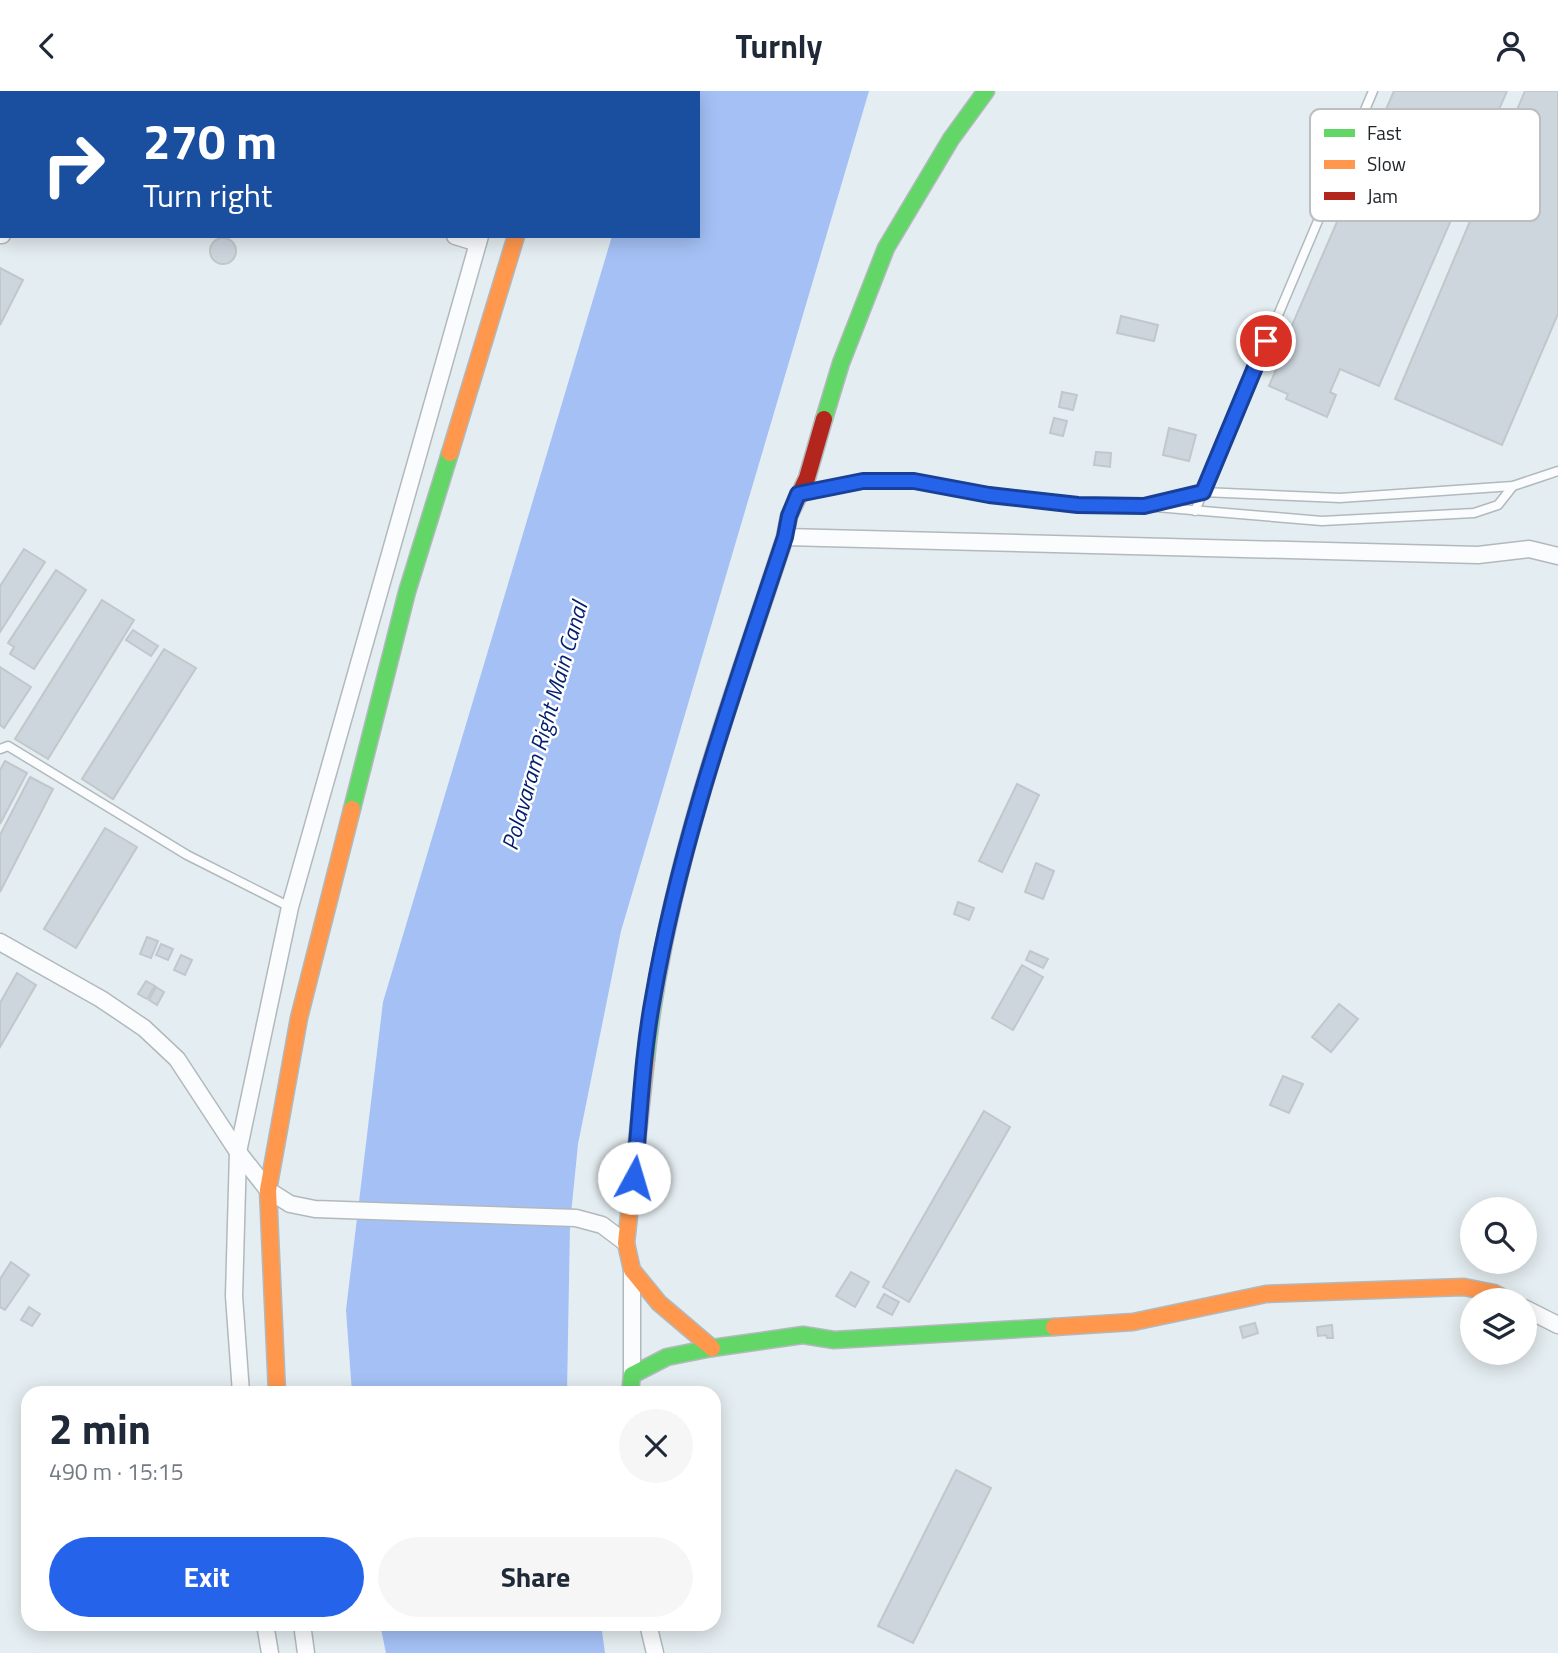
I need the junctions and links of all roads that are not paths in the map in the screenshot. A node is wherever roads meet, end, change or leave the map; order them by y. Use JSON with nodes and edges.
{"nodes":[{"id":1,"x":986,"y":91,"type":"edge"},
{"id":2,"x":1373,"y":91,"type":"edge"},
{"id":3,"x":1365,"y":109,"type":"edge"},
{"id":4,"x":1318,"y":221,"type":"edge"},
{"id":5,"x":515,"y":238,"type":"edge"},
{"id":6,"x":479,"y":240,"type":"edge"},
{"id":7,"x":1558,"y":471,"type":"edge"},
{"id":8,"x":1513,"y":487,"type":"junction"},
{"id":9,"x":1203,"y":492,"type":"junction"},
{"id":10,"x":798,"y":494,"type":"junction"},
{"id":11,"x":1144,"y":506,"type":"junction"},
{"id":12,"x":1195,"y":510,"type":"junction"},
{"id":13,"x":785,"y":537,"type":"junction"},
{"id":14,"x":1558,"y":555,"type":"edge"},
{"id":15,"x":0,"y":749,"type":"edge"},
{"id":16,"x":290,"y":907,"type":"junction"},
{"id":17,"x":0,"y":942,"type":"edge"},
{"id":18,"x":238,"y":1152,"type":"junction"},
{"id":19,"x":268,"y":1190,"type":"junction"},
{"id":20,"x":626,"y":1243,"type":"junction"},
{"id":21,"x":632,"y":1270,"type":"junction"},
{"id":22,"x":1469,"y":1288,"type":"edge"},
{"id":23,"x":1537,"y":1314,"type":"edge"},
{"id":24,"x":1558,"y":1325,"type":"edge"},
{"id":25,"x":712,"y":1348,"type":"junction"},
{"id":26,"x":632,"y":1375,"type":"junction"},
{"id":27,"x":240,"y":1386,"type":"edge"},
{"id":28,"x":277,"y":1386,"type":"edge"},
{"id":29,"x":631,"y":1386,"type":"edge"},
{"id":30,"x":266,"y":1631,"type":"edge"},
{"id":31,"x":303,"y":1631,"type":"edge"},
{"id":32,"x":650,"y":1631,"type":"edge"},
{"id":33,"x":270,"y":1653,"type":"edge"},
{"id":34,"x":306,"y":1653,"type":"edge"},
{"id":35,"x":655,"y":1653,"type":"edge"}],
"edges":[{"from":1,"to":10,"type":"street"},
{"from":2,"to":3,"type":"lane"},
{"from":4,"to":9,"type":"lane"},
{"from":5,"to":19,"type":"street"},
{"from":6,"to":16,"type":"street"},
{"from":7,"to":8,"type":"lane"},
{"from":8,"to":9,"type":"lane"},
{"from":8,"to":12,"type":"lane"},
{"from":9,"to":11,"type":"lane"},
{"from":9,"to":12,"type":"lane"},
{"from":10,"to":11,"type":"lane"},
{"from":10,"to":13,"type":"street"},
{"from":11,"to":12,"type":"lane"},
{"from":13,"to":14,"type":"street"},
{"from":13,"to":20,"type":"street"},
{"from":15,"to":16,"type":"lane"},
{"from":16,"to":18,"type":"street"},
{"from":17,"to":18,"type":"street"},
{"from":18,"to":19,"type":"street"},
{"from":18,"to":27,"type":"street"},
{"from":19,"to":20,"type":"street"},
{"from":19,"to":28,"type":"street"},
{"from":20,"to":21,"type":"street"},
{"from":21,"to":25,"type":"street"},
{"from":21,"to":26,"type":"street"},
{"from":22,"to":25,"type":"street"},
{"from":23,"to":24,"type":"street"},
{"from":25,"to":26,"type":"street"},
{"from":26,"to":29,"type":"street"},
{"from":30,"to":33,"type":"street"},
{"from":31,"to":34,"type":"street"},
{"from":32,"to":35,"type":"street"}]}
